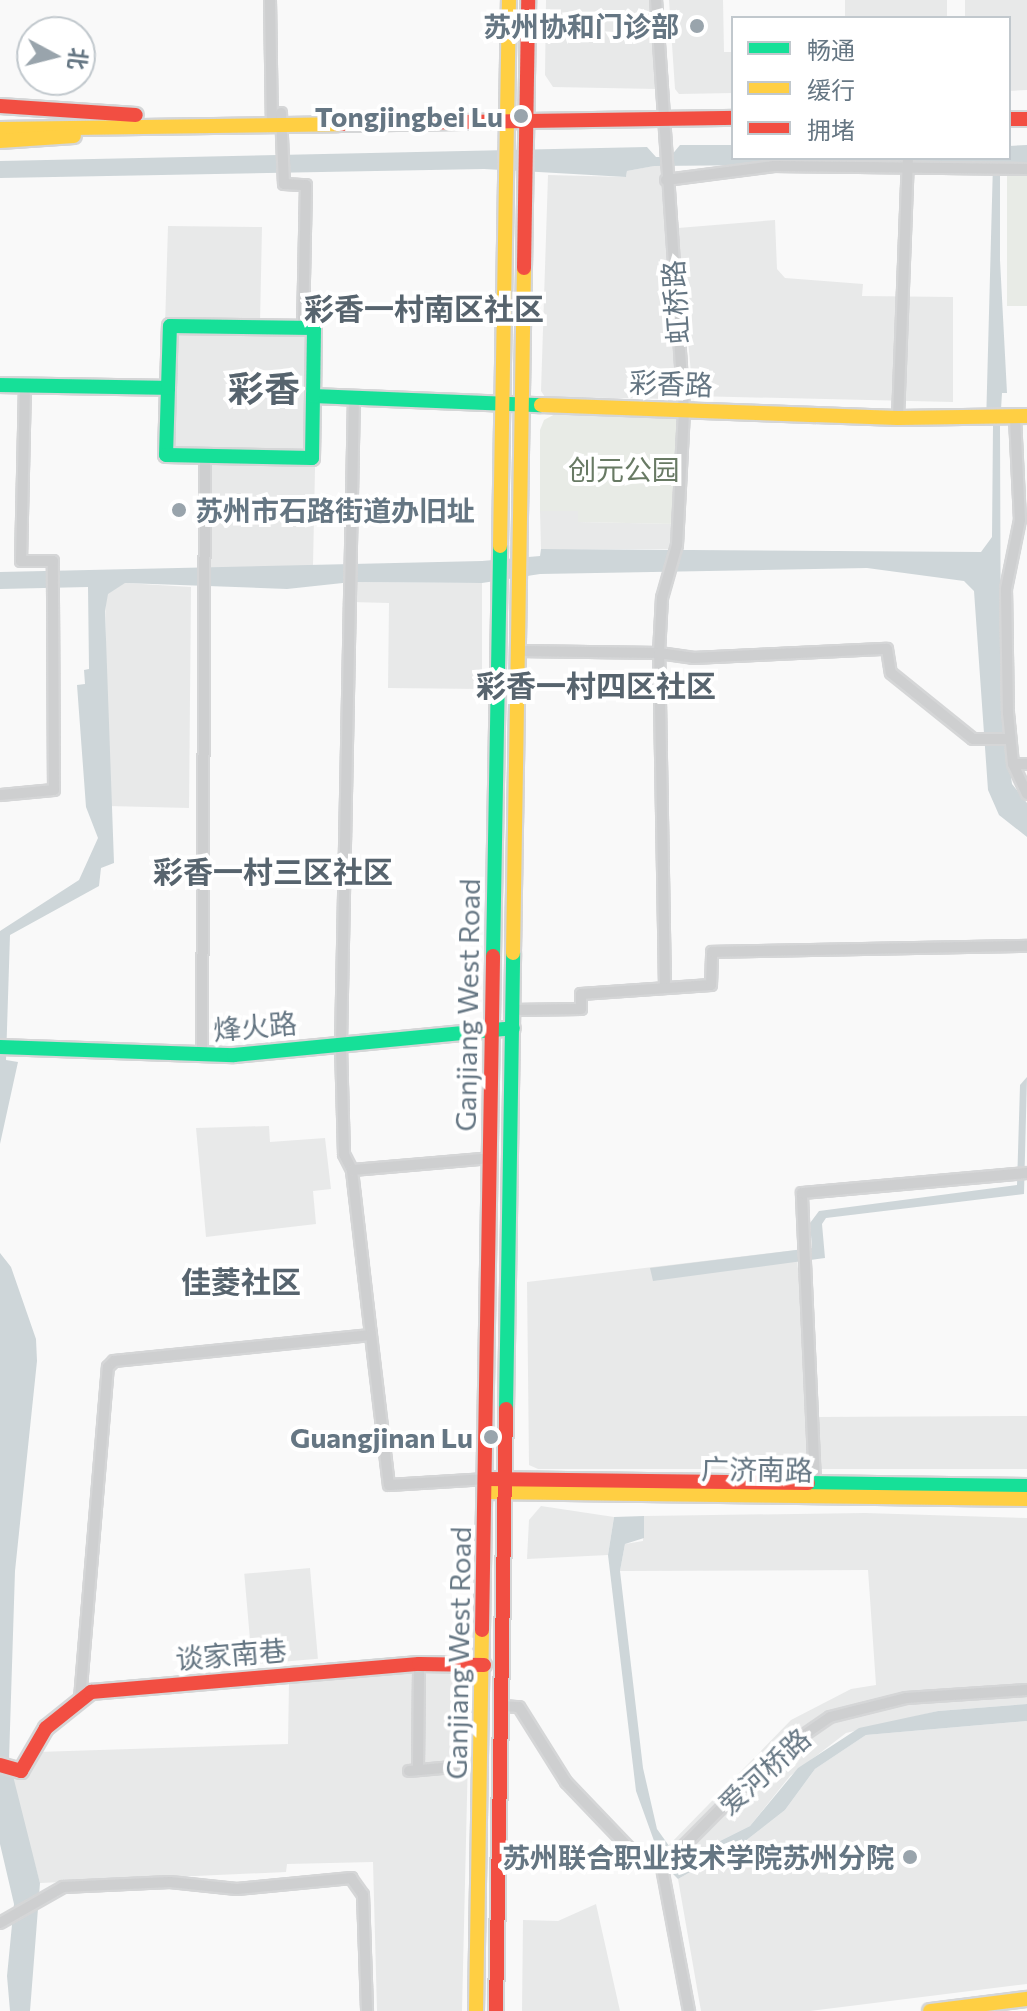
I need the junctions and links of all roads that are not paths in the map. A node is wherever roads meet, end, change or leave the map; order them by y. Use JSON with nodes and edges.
{"nodes":[{"id":1,"x":270,"y":0,"type":"edge"},
{"id":2,"x":509,"y":0,"type":"edge"},
{"id":3,"x":528,"y":0,"type":"edge"},
{"id":4,"x":656,"y":0,"type":"edge"},
{"id":5,"x":0,"y":106,"type":"edge"},
{"id":6,"x":731,"y":107,"type":"edge"},
{"id":7,"x":665,"y":113,"type":"junction"},
{"id":8,"x":507,"y":115,"type":"junction"},
{"id":9,"x":527,"y":115,"type":"junction"},
{"id":10,"x":0,"y":118,"type":"edge"},
{"id":11,"x":731,"y":118,"type":"edge"},
{"id":12,"x":276,"y":119,"type":"junction"},
{"id":13,"x":136,"y":121,"type":"junction"},
{"id":14,"x":0,"y":129,"type":"edge"},
{"id":15,"x":0,"y":141,"type":"edge"},
{"id":16,"x":908,"y":163,"type":"edge"},
{"id":17,"x":1027,"y":169,"type":"edge"},
{"id":18,"x":666,"y":180,"type":"junction"},
{"id":19,"x":303,"y":328,"type":"junction"},
{"id":20,"x":0,"y":385,"type":"edge"},
{"id":21,"x":25,"y":386,"type":"junction"},
{"id":22,"x":168,"y":388,"type":"junction"},
{"id":23,"x":313,"y":396,"type":"junction"},
{"id":24,"x":354,"y":398,"type":"junction"},
{"id":25,"x":503,"y":404,"type":"junction"},
{"id":26,"x":523,"y":404,"type":"junction"},
{"id":27,"x":684,"y":410,"type":"junction"},
{"id":28,"x":1018,"y":417,"type":"edge"},
{"id":29,"x":898,"y":418,"type":"junction"},
{"id":30,"x":205,"y":456,"type":"junction"},
{"id":31,"x":519,"y":651,"type":"junction"},
{"id":32,"x":659,"y":653,"type":"junction"},
{"id":33,"x":1008,"y":738,"type":"junction"},
{"id":34,"x":1013,"y":764,"type":"junction"},
{"id":35,"x":1027,"y":764,"type":"edge"},
{"id":36,"x":1027,"y":794,"type":"edge"},
{"id":37,"x":0,"y":795,"type":"edge"},
{"id":38,"x":1027,"y":946,"type":"edge"},
{"id":39,"x":665,"y":987,"type":"junction"},
{"id":40,"x":513,"y":1010,"type":"junction"},
{"id":41,"x":494,"y":1028,"type":"junction"},
{"id":42,"x":513,"y":1028,"type":"junction"},
{"id":43,"x":341,"y":1044,"type":"junction"},
{"id":44,"x":5,"y":1047,"type":"edge"},
{"id":45,"x":202,"y":1056,"type":"junction"},
{"id":46,"x":491,"y":1158,"type":"junction"},
{"id":47,"x":352,"y":1170,"type":"junction"},
{"id":48,"x":1023,"y":1173,"type":"edge"},
{"id":49,"x":371,"y":1335,"type":"junction"},
{"id":50,"x":815,"y":1483,"type":"junction"},
{"id":51,"x":487,"y":1485,"type":"junction"},
{"id":52,"x":506,"y":1486,"type":"junction"},
{"id":53,"x":1027,"y":1486,"type":"edge"},
{"id":54,"x":1027,"y":1499,"type":"edge"},
{"id":55,"x":419,"y":1664,"type":"junction"},
{"id":56,"x":484,"y":1665,"type":"junction"},
{"id":57,"x":1027,"y":1690,"type":"edge"},
{"id":58,"x":80,"y":1699,"type":"junction"},
{"id":59,"x":503,"y":1706,"type":"junction"},
{"id":60,"x":0,"y":1765,"type":"edge"},
{"id":61,"x":453,"y":1767,"type":"dead end"},
{"id":62,"x":482,"y":1777,"type":"junction"},
{"id":63,"x":501,"y":1778,"type":"junction"},
{"id":64,"x":662,"y":1867,"type":"junction"},
{"id":65,"x":3,"y":1923,"type":"edge"},
{"id":66,"x":1027,"y":1999,"type":"edge"},
{"id":67,"x":367,"y":2011,"type":"edge"},
{"id":68,"x":476,"y":2011,"type":"edge"},
{"id":69,"x":496,"y":2011,"type":"edge"},
{"id":70,"x":689,"y":2011,"type":"edge"},
{"id":71,"x":930,"y":2011,"type":"edge"}],
"edges":[{"from":1,"to":12,"type":"street"},
{"from":2,"to":8,"type":"main road","name":"Ganjiang West Road"},
{"from":3,"to":9,"type":"main road","name":"Ganjiang West Road"},
{"from":4,"to":7,"type":"street","name":"虹桥路"},
{"from":5,"to":13,"type":"main road"},
{"from":6,"to":7,"type":"main road"},
{"from":7,"to":9,"type":"main road"},
{"from":7,"to":11,"type":"main road"},
{"from":7,"to":18,"type":"street","name":"虹桥路"},
{"from":8,"to":9,"type":"main road"},
{"from":8,"to":12,"type":"main road"},
{"from":8,"to":25,"type":"main road","name":"Ganjiang West Road"},
{"from":9,"to":26,"type":"main road","name":"Ganjiang West Road"},
{"from":10,"to":13,"type":"main road"},
{"from":12,"to":13,"type":"main road"},
{"from":12,"to":19,"type":"street"},
{"from":13,"to":14,"type":"main road"},
{"from":13,"to":15,"type":"main road"},
{"from":16,"to":17,"type":"street"},
{"from":16,"to":18,"type":"street"},
{"from":16,"to":29,"type":"street"},
{"from":18,"to":27,"type":"street","name":"虹桥路"},
{"from":19,"to":22,"type":"main road"},
{"from":19,"to":23,"type":"main road"},
{"from":20,"to":21,"type":"main road"},
{"from":21,"to":22,"type":"main road"},
{"from":21,"to":37,"type":"street"},
{"from":22,"to":30,"type":"main road"},
{"from":23,"to":24,"type":"main road","name":"彩香路"},
{"from":23,"to":30,"type":"main road"},
{"from":24,"to":25,"type":"main road","name":"彩香路"},
{"from":24,"to":43,"type":"street"},
{"from":25,"to":26,"type":"main road","name":"彩香路"},
{"from":25,"to":41,"type":"main road","name":"Ganjiang West Road"},
{"from":26,"to":27,"type":"main road","name":"彩香路"},
{"from":26,"to":31,"type":"main road","name":"Ganjiang West Road"},
{"from":27,"to":29,"type":"main road","name":"彩香路"},
{"from":27,"to":32,"type":"street","name":"虹桥路"},
{"from":28,"to":29,"type":"main road","name":"彩香路"},
{"from":28,"to":33,"type":"street"},
{"from":30,"to":45,"type":"street"},
{"from":31,"to":32,"type":"street"},
{"from":31,"to":40,"type":"main road","name":"Ganjiang West Road"},
{"from":32,"to":33,"type":"street"},
{"from":32,"to":39,"type":"street","name":"虹桥路"},
{"from":33,"to":34,"type":"street"},
{"from":34,"to":35,"type":"street"},
{"from":34,"to":36,"type":"street"},
{"from":38,"to":39,"type":"street"},
{"from":39,"to":40,"type":"street"},
{"from":40,"to":42,"type":"main road","name":"Ganjiang West Road"},
{"from":41,"to":42,"type":"main road","name":"烽火路"},
{"from":41,"to":43,"type":"main road","name":"烽火路"},
{"from":41,"to":46,"type":"main road","name":"Ganjiang West Road"},
{"from":42,"to":52,"type":"main road","name":"Ganjiang West Road"},
{"from":43,"to":45,"type":"main road","name":"烽火路"},
{"from":43,"to":47,"type":"street"},
{"from":44,"to":45,"type":"main road","name":"烽火路"},
{"from":46,"to":47,"type":"street"},
{"from":46,"to":51,"type":"main road","name":"Ganjiang West Road"},
{"from":47,"to":49,"type":"street"},
{"from":48,"to":50,"type":"street"},
{"from":49,"to":51,"type":"street"},
{"from":49,"to":58,"type":"street"},
{"from":50,"to":52,"type":"main road","name":"广济南路"},
{"from":50,"to":53,"type":"main road","name":"广济南路"},
{"from":51,"to":52,"type":"main road","name":"广济南路"},
{"from":51,"to":56,"type":"main road","name":"Ganjiang West Road"},
{"from":52,"to":54,"type":"main road","name":"广济南路"},
{"from":52,"to":59,"type":"main road","name":"Ganjiang West Road"},
{"from":55,"to":56,"type":"main road","name":"谈家南巷"},
{"from":55,"to":58,"type":"main road","name":"谈家南巷"},
{"from":55,"to":61,"type":"street"},
{"from":56,"to":62,"type":"main road","name":"Ganjiang West Road"},
{"from":57,"to":64,"type":"street","name":"爱河桥路"},
{"from":58,"to":60,"type":"main road","name":"谈家南巷"},
{"from":59,"to":63,"type":"main road","name":"Ganjiang West Road"},
{"from":59,"to":64,"type":"street"},
{"from":62,"to":63,"type":"main road"},
{"from":62,"to":68,"type":"main road","name":"Ganjiang West Road"},
{"from":63,"to":69,"type":"main road","name":"Ganjiang West Road"},
{"from":64,"to":70,"type":"street"},
{"from":65,"to":67,"type":"street"},
{"from":66,"to":71,"type":"main road"}]}
